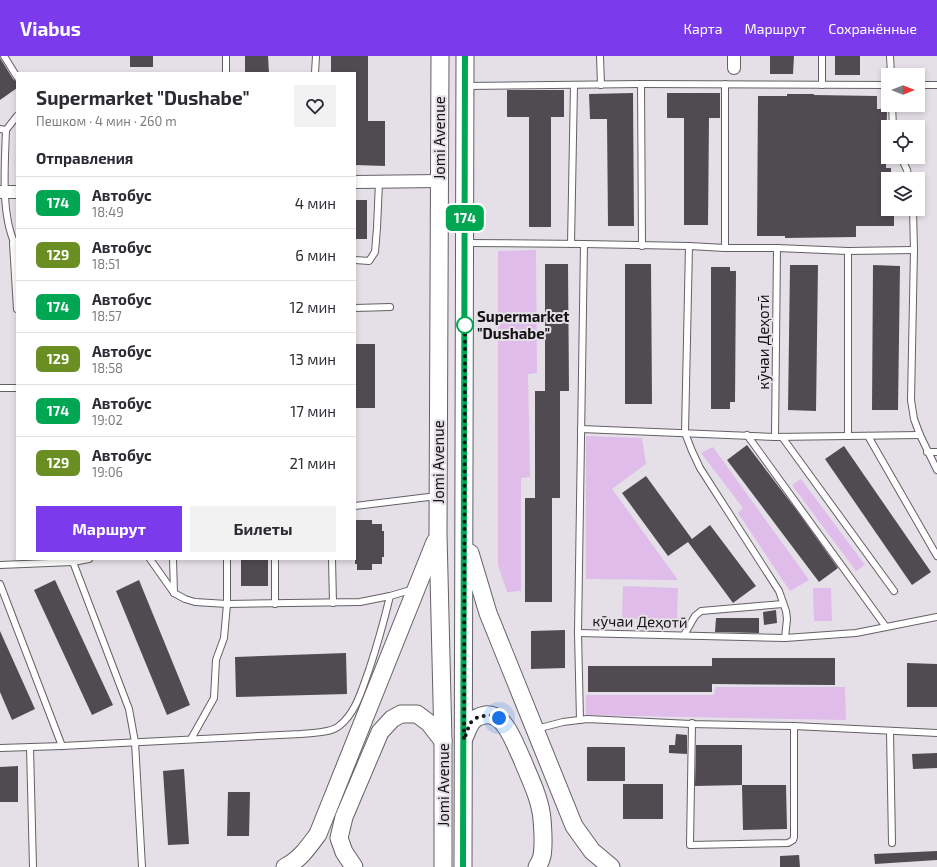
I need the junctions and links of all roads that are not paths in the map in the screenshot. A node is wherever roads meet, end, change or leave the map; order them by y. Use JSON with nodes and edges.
{"nodes":[{"id":1,"x":4,"y":56,"type":"edge"},
{"id":2,"x":226,"y":56,"type":"edge"},
{"id":3,"x":316,"y":56,"type":"edge"},
{"id":4,"x":440,"y":56,"type":"edge"},
{"id":5,"x":465,"y":56,"type":"edge"},
{"id":6,"x":600,"y":56,"type":"edge"},
{"id":7,"x":822,"y":56,"type":"edge"},
{"id":8,"x":890,"y":56,"type":"edge"},
{"id":9,"x":891,"y":68,"type":"edge"},
{"id":10,"x":226,"y":72,"type":"edge"},
{"id":11,"x":316,"y":72,"type":"edge"},
{"id":12,"x":16,"y":75,"type":"edge"},
{"id":13,"x":641,"y":84,"type":"junction"},
{"id":14,"x":725,"y":84,"type":"junction"},
{"id":15,"x":574,"y":85,"type":"junction"},
{"id":16,"x":601,"y":85,"type":"junction"},
{"id":17,"x":822,"y":85,"type":"junction"},
{"id":18,"x":881,"y":85,"type":"edge"},
{"id":19,"x":925,"y":85,"type":"edge"},
{"id":20,"x":937,"y":85,"type":"edge"},
{"id":21,"x":465,"y":86,"type":"junction"},
{"id":22,"x":16,"y":117,"type":"edge"},
{"id":23,"x":3,"y":130,"type":"edge"},
{"id":24,"x":439,"y":181,"type":"junction"},
{"id":25,"x":356,"y":182,"type":"edge"},
{"id":26,"x":379,"y":182,"type":"junction"},
{"id":27,"x":2,"y":192,"type":"edge"},
{"id":28,"x":16,"y":192,"type":"edge"},
{"id":29,"x":913,"y":216,"type":"edge"},
{"id":30,"x":13,"y":242,"type":"junction"},
{"id":31,"x":465,"y":243,"type":"junction"},
{"id":32,"x":571,"y":244,"type":"junction"},
{"id":33,"x":584,"y":244,"type":"junction"},
{"id":34,"x":16,"y":246,"type":"edge"},
{"id":35,"x":642,"y":246,"type":"junction"},
{"id":36,"x":690,"y":246,"type":"junction"},
{"id":37,"x":726,"y":248,"type":"junction"},
{"id":38,"x":777,"y":248,"type":"junction"},
{"id":39,"x":914,"y":250,"type":"junction"},
{"id":40,"x":848,"y":252,"type":"junction"},
{"id":41,"x":356,"y":260,"type":"edge"},
{"id":42,"x":16,"y":292,"type":"edge"},
{"id":43,"x":390,"y":307,"type":"dead end"},
{"id":44,"x":356,"y":308,"type":"edge"},
{"id":45,"x":0,"y":388,"type":"edge"},
{"id":46,"x":16,"y":388,"type":"edge"},
{"id":47,"x":581,"y":429,"type":"junction"},
{"id":48,"x":685,"y":433,"type":"junction"},
{"id":49,"x":747,"y":435,"type":"junction"},
{"id":50,"x":920,"y":435,"type":"junction"},
{"id":51,"x":848,"y":436,"type":"junction"},
{"id":52,"x":868,"y":436,"type":"junction"},
{"id":53,"x":775,"y":437,"type":"junction"},
{"id":54,"x":782,"y":437,"type":"junction"},
{"id":55,"x":928,"y":452,"type":"junction"},
{"id":56,"x":937,"y":452,"type":"edge"},
{"id":57,"x":937,"y":470,"type":"edge"},
{"id":58,"x":438,"y":496,"type":"junction"},
{"id":59,"x":356,"y":506,"type":"edge"},
{"id":60,"x":438,"y":534,"type":"junction"},
{"id":61,"x":464,"y":534,"type":"junction"},
{"id":62,"x":937,"y":556,"type":"edge"},
{"id":63,"x":73,"y":560,"type":"edge"},
{"id":64,"x":151,"y":560,"type":"edge"},
{"id":65,"x":173,"y":560,"type":"edge"},
{"id":66,"x":227,"y":560,"type":"edge"},
{"id":67,"x":275,"y":560,"type":"edge"},
{"id":68,"x":332,"y":560,"type":"edge"},
{"id":69,"x":0,"y":565,"type":"edge"},
{"id":70,"x":0,"y":584,"type":"edge"},
{"id":71,"x":417,"y":588,"type":"junction"},
{"id":72,"x":894,"y":591,"type":"dead end"},
{"id":73,"x":174,"y":593,"type":"junction"},
{"id":74,"x":390,"y":596,"type":"junction"},
{"id":75,"x":333,"y":603,"type":"junction"},
{"id":76,"x":227,"y":604,"type":"junction"},
{"id":77,"x":275,"y":604,"type":"junction"},
{"id":78,"x":783,"y":604,"type":"junction"},
{"id":79,"x":937,"y":617,"type":"edge"},
{"id":80,"x":886,"y":627,"type":"junction"},
{"id":81,"x":578,"y":633,"type":"junction"},
{"id":82,"x":684,"y":635,"type":"junction"},
{"id":83,"x":786,"y":638,"type":"junction"},
{"id":84,"x":580,"y":720,"type":"junction"},
{"id":85,"x":692,"y":723,"type":"dead end"},
{"id":86,"x":794,"y":726,"type":"junction"},
{"id":87,"x":534,"y":730,"type":"junction"},
{"id":88,"x":890,"y":731,"type":"junction"},
{"id":89,"x":937,"y":733,"type":"edge"},
{"id":90,"x":191,"y":739,"type":"junction"},
{"id":91,"x":464,"y":740,"type":"junction"},
{"id":92,"x":443,"y":741,"type":"junction"},
{"id":93,"x":135,"y":742,"type":"junction"},
{"id":94,"x":62,"y":746,"type":"junction"},
{"id":95,"x":30,"y":747,"type":"junction"},
{"id":96,"x":0,"y":748,"type":"edge"},
{"id":97,"x":892,"y":843,"type":"dead end"},
{"id":98,"x":33,"y":867,"type":"edge"},
{"id":99,"x":142,"y":867,"type":"edge"},
{"id":100,"x":285,"y":867,"type":"edge"},
{"id":101,"x":354,"y":867,"type":"edge"},
{"id":102,"x":443,"y":867,"type":"edge"},
{"id":103,"x":463,"y":867,"type":"edge"},
{"id":104,"x":537,"y":867,"type":"edge"},
{"id":105,"x":611,"y":867,"type":"edge"}],
"edges":[{"from":1,"to":12,"type":"lane"},
{"from":2,"to":10,"type":"lane"},
{"from":3,"to":11,"type":"lane"},
{"from":4,"to":24,"type":"main road","name":"Jomi Avenue"},
{"from":5,"to":21,"type":"main road","name":"Jomi Avenue"},
{"from":6,"to":16,"type":"lane"},
{"from":7,"to":17,"type":"lane"},
{"from":8,"to":9,"type":"lane"},
{"from":13,"to":14,"type":"lane"},
{"from":13,"to":16,"type":"lane"},
{"from":13,"to":35,"type":"lane"},
{"from":14,"to":17,"type":"lane"},
{"from":14,"to":37,"type":"lane"},
{"from":15,"to":16,"type":"lane"},
{"from":15,"to":21,"type":"lane"},
{"from":15,"to":32,"type":"lane"},
{"from":17,"to":18,"type":"lane"},
{"from":19,"to":20,"type":"lane"},
{"from":21,"to":31,"type":"main road","name":"Jomi Avenue"},
{"from":22,"to":23,"type":"lane"},
{"from":23,"to":27,"type":"lane"},
{"from":24,"to":26,"type":"street"},
{"from":24,"to":58,"type":"main road","name":"Jomi Avenue"},
{"from":25,"to":26,"type":"street"},
{"from":26,"to":41,"type":"lane"},
{"from":27,"to":28,"type":"street"},
{"from":27,"to":30,"type":"lane"},
{"from":29,"to":39,"type":"lane"},
{"from":30,"to":34,"type":"lane"},
{"from":30,"to":42,"type":"lane"},
{"from":31,"to":32,"type":"lane"},
{"from":31,"to":61,"type":"main road","name":"Jomi Avenue"},
{"from":32,"to":33,"type":"lane"},
{"from":33,"to":35,"type":"lane"},
{"from":33,"to":47,"type":"lane","name":"кӯчаи Деҳотӣ"},
{"from":35,"to":36,"type":"lane"},
{"from":36,"to":37,"type":"lane"},
{"from":36,"to":48,"type":"lane"},
{"from":37,"to":38,"type":"lane"},
{"from":38,"to":40,"type":"lane"},
{"from":38,"to":53,"type":"lane","name":"кӯчаи Деҳотӣ"},
{"from":39,"to":40,"type":"lane"},
{"from":39,"to":50,"type":"lane"},
{"from":40,"to":51,"type":"lane"},
{"from":43,"to":44,"type":"lane"},
{"from":45,"to":46,"type":"lane"},
{"from":47,"to":48,"type":"lane"},
{"from":47,"to":81,"type":"lane","name":"кӯчаи Деҳотӣ"},
{"from":48,"to":49,"type":"lane"},
{"from":48,"to":78,"type":"lane"},
{"from":49,"to":53,"type":"lane"},
{"from":49,"to":80,"type":"lane"},
{"from":50,"to":52,"type":"lane"},
{"from":50,"to":55,"type":"lane"},
{"from":51,"to":52,"type":"lane"},
{"from":51,"to":54,"type":"lane"},
{"from":52,"to":62,"type":"lane"},
{"from":53,"to":54,"type":"lane"},
{"from":54,"to":72,"type":"lane"},
{"from":55,"to":56,"type":"lane"},
{"from":55,"to":57,"type":"lane"},
{"from":58,"to":59,"type":"lane"},
{"from":58,"to":60,"type":"main road","name":"Jomi Avenue"},
{"from":60,"to":71,"type":"main road"},
{"from":60,"to":92,"type":"main road","name":"Jomi Avenue"},
{"from":61,"to":87,"type":"main road"},
{"from":61,"to":91,"type":"main road","name":"Jomi Avenue"},
{"from":63,"to":69,"type":"lane"},
{"from":63,"to":93,"type":"lane"},
{"from":64,"to":73,"type":"lane"},
{"from":65,"to":73,"type":"lane"},
{"from":66,"to":76,"type":"lane"},
{"from":67,"to":77,"type":"lane"},
{"from":68,"to":75,"type":"lane"},
{"from":70,"to":94,"type":"lane"},
{"from":71,"to":74,"type":"lane"},
{"from":71,"to":100,"type":"main road"},
{"from":73,"to":76,"type":"lane"},
{"from":74,"to":75,"type":"lane"},
{"from":74,"to":90,"type":"lane"},
{"from":75,"to":77,"type":"lane"},
{"from":76,"to":77,"type":"lane"},
{"from":76,"to":90,"type":"lane"},
{"from":78,"to":82,"type":"lane"},
{"from":78,"to":83,"type":"lane"},
{"from":79,"to":80,"type":"lane","name":"кӯчаи Деҳотӣ"},
{"from":80,"to":83,"type":"lane","name":"кӯчаи Деҳотӣ"},
{"from":81,"to":82,"type":"lane","name":"кӯчаи Деҳотӣ"},
{"from":81,"to":84,"type":"lane"},
{"from":82,"to":83,"type":"lane","name":"кӯчаи Деҳотӣ"},
{"from":84,"to":86,"type":"lane"},
{"from":84,"to":87,"type":"lane"},
{"from":85,"to":86,"type":"lane"},
{"from":86,"to":88,"type":"lane"},
{"from":87,"to":105,"type":"main road"},
{"from":88,"to":89,"type":"lane"},
{"from":88,"to":97,"type":"lane"},
{"from":90,"to":93,"type":"lane"},
{"from":91,"to":103,"type":"main road","name":"Jomi Avenue"},
{"from":91,"to":104,"type":"main road"},
{"from":92,"to":101,"type":"main road"},
{"from":92,"to":102,"type":"main road","name":"Jomi Avenue"},
{"from":93,"to":94,"type":"lane"},
{"from":93,"to":99,"type":"lane"},
{"from":94,"to":95,"type":"lane"},
{"from":95,"to":96,"type":"lane"},
{"from":95,"to":98,"type":"lane"}]}
